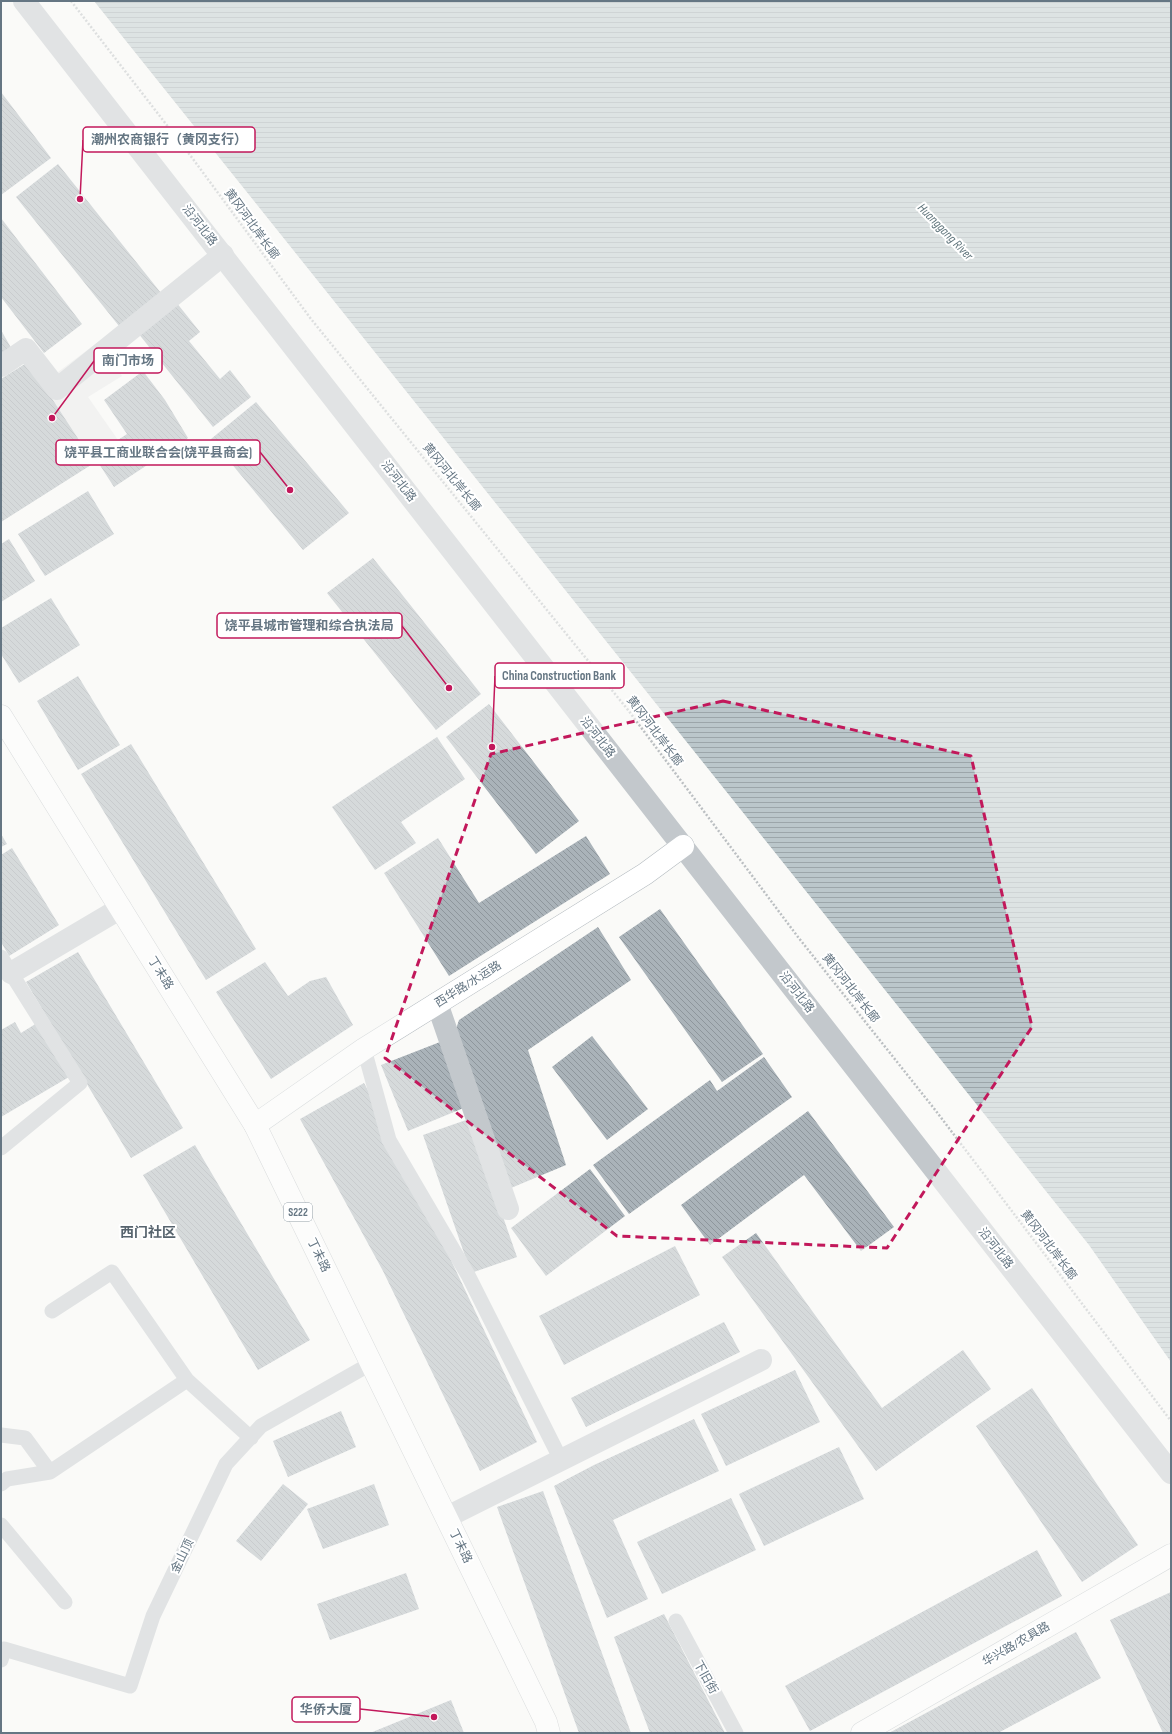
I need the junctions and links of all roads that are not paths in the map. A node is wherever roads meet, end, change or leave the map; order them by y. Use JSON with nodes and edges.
{"nodes":[{"id":1,"x":24,"y":1,"type":"edge"},
{"id":2,"x":223,"y":255,"type":"junction"},
{"id":3,"x":1,"y":366,"type":"edge"},
{"id":4,"x":1,"y":716,"type":"edge"},
{"id":5,"x":683,"y":846,"type":"junction"},
{"id":6,"x":121,"y":908,"type":"junction"},
{"id":7,"x":4,"y":970,"type":"edge"},
{"id":8,"x":437,"y":1003,"type":"junction"},
{"id":9,"x":364,"y":1049,"type":"junction"},
{"id":10,"x":255,"y":1125,"type":"junction"},
{"id":11,"x":1,"y":1148,"type":"edge"},
{"id":12,"x":508,"y":1208,"type":"dead end"},
{"id":13,"x":52,"y":1311,"type":"dead end"},
{"id":14,"x":761,"y":1360,"type":"dead end"},
{"id":15,"x":372,"y":1363,"type":"junction"},
{"id":16,"x":187,"y":1380,"type":"junction"},
{"id":17,"x":1,"y":1435,"type":"edge"},
{"id":18,"x":251,"y":1438,"type":"junction"},
{"id":19,"x":561,"y":1460,"type":"junction"},
{"id":20,"x":50,"y":1472,"type":"junction"},
{"id":21,"x":1171,"y":1473,"type":"edge"},
{"id":22,"x":1,"y":1484,"type":"edge"},
{"id":23,"x":447,"y":1517,"type":"junction"},
{"id":24,"x":1,"y":1525,"type":"edge"},
{"id":25,"x":1171,"y":1556,"type":"edge"},
{"id":26,"x":65,"y":1602,"type":"dead end"},
{"id":27,"x":676,"y":1621,"type":"dead end"},
{"id":28,"x":1,"y":1660,"type":"edge"},
{"id":29,"x":549,"y":1733,"type":"edge"},
{"id":30,"x":736,"y":1733,"type":"edge"},
{"id":31,"x":862,"y":1733,"type":"edge"}],
"edges":[{"from":1,"to":2,"type":"street","name":"沿河北路"},
{"from":2,"to":3,"type":"street"},
{"from":2,"to":5,"type":"street","name":"沿河北路"},
{"from":4,"to":6,"type":"main road","name":"丁未路","number":"S222"},
{"from":5,"to":8,"type":"main road","name":"西华路/水运路"},
{"from":5,"to":21,"type":"street","name":"沿河北路"},
{"from":6,"to":7,"type":"street"},
{"from":6,"to":10,"type":"main road","name":"丁未路","number":"S222"},
{"from":7,"to":11,"type":"lane"},
{"from":8,"to":9,"type":"main road","name":"西华路/水运路"},
{"from":8,"to":12,"type":"street"},
{"from":9,"to":10,"type":"main road","name":"西华路/水运路"},
{"from":9,"to":19,"type":"lane"},
{"from":10,"to":15,"type":"main road","name":"丁未路","number":"S222"},
{"from":13,"to":16,"type":"lane"},
{"from":14,"to":19,"type":"street"},
{"from":15,"to":18,"type":"lane","name":"金山顶"},
{"from":15,"to":23,"type":"main road","name":"丁未路","number":"S222"},
{"from":16,"to":18,"type":"lane"},
{"from":16,"to":20,"type":"lane"},
{"from":17,"to":20,"type":"lane"},
{"from":18,"to":28,"type":"lane","name":"金山顶"},
{"from":19,"to":23,"type":"street"},
{"from":20,"to":22,"type":"lane"},
{"from":23,"to":29,"type":"main road","name":"丁未路","number":"S222"},
{"from":24,"to":26,"type":"lane"},
{"from":25,"to":31,"type":"main road","name":"华兴路/农具路"},
{"from":27,"to":30,"type":"lane","name":"下旧街"}]}
